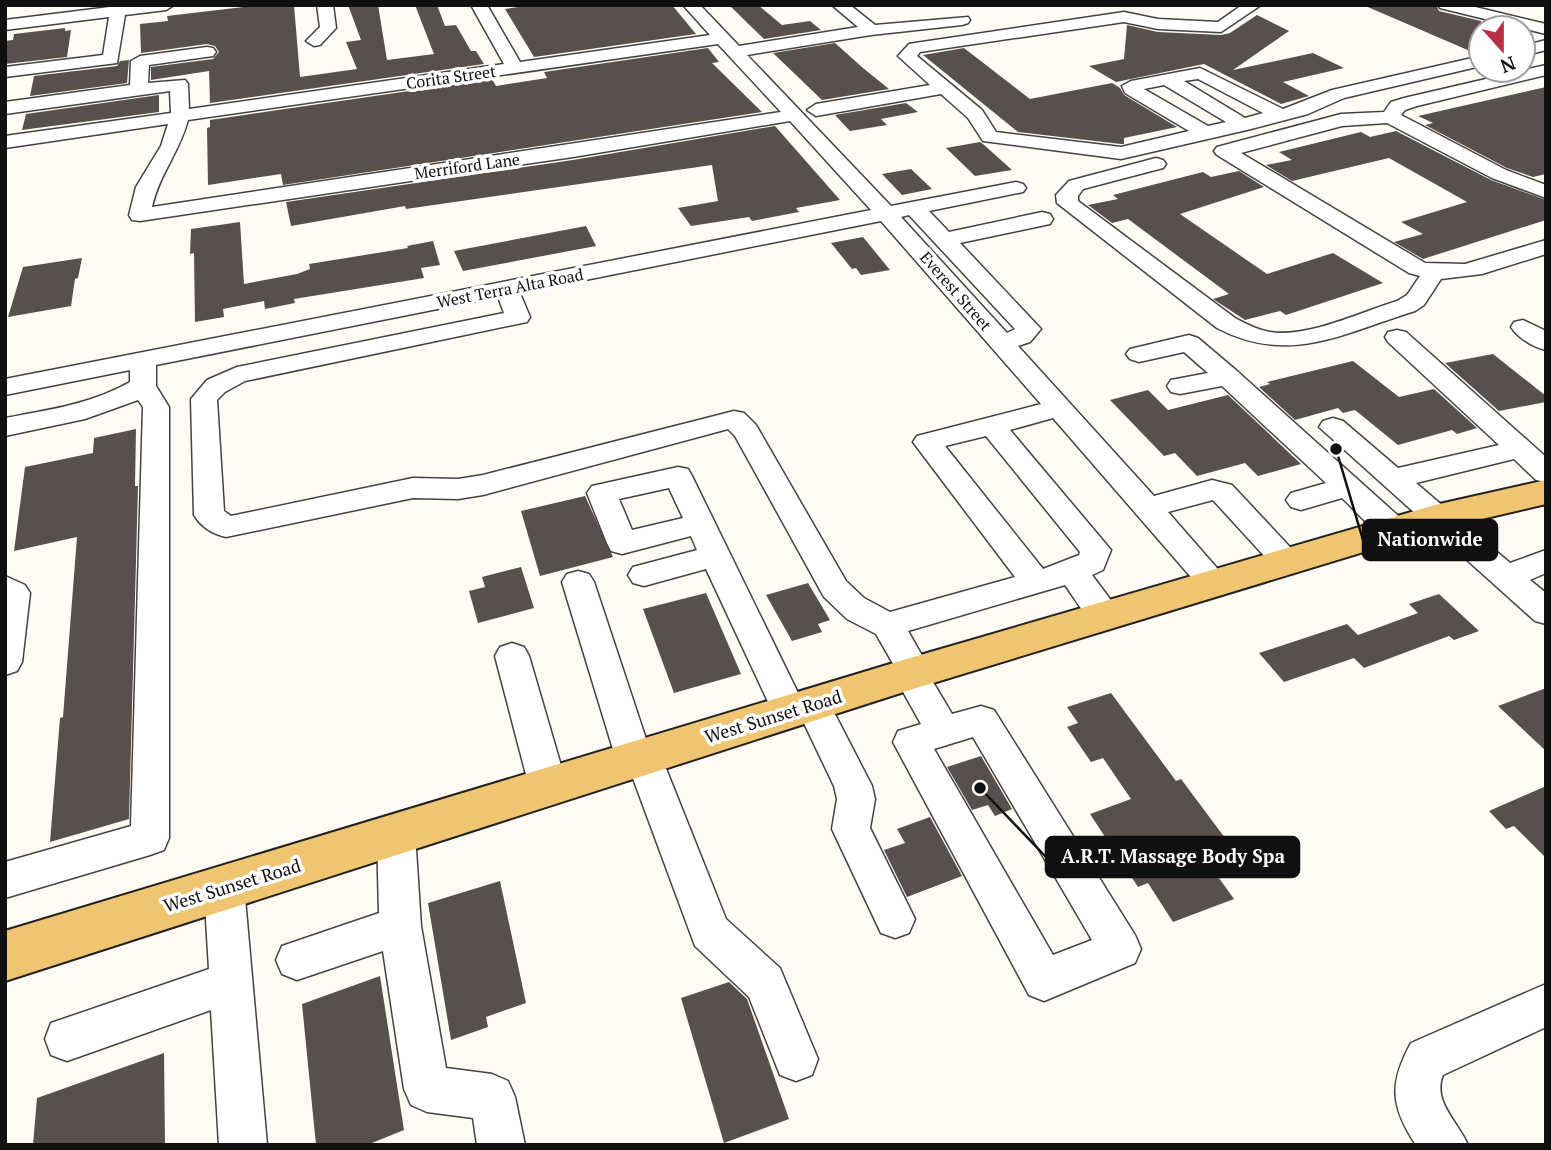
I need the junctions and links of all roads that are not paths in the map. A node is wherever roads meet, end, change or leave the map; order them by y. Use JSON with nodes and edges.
{"nodes":[{"id":1,"x":166,"y":5,"type":"edge"},
{"id":2,"x":325,"y":5,"type":"edge"},
{"id":3,"x":479,"y":5,"type":"edge"},
{"id":4,"x":691,"y":5,"type":"edge"},
{"id":5,"x":840,"y":5,"type":"edge"},
{"id":6,"x":1159,"y":8,"type":"dead end"},
{"id":7,"x":1185,"y":8,"type":"dead end"},
{"id":8,"x":1440,"y":8,"type":"edge"},
{"id":9,"x":1243,"y":9,"type":"edge"},
{"id":10,"x":118,"y":11,"type":"junction"},
{"id":11,"x":981,"y":18,"type":"dead end"},
{"id":12,"x":1130,"y":19,"type":"junction"},
{"id":13,"x":1467,"y":22,"type":"edge"},
{"id":14,"x":5,"y":24,"type":"edge"},
{"id":15,"x":1546,"y":29,"type":"edge"},
{"id":16,"x":871,"y":30,"type":"junction"},
{"id":17,"x":314,"y":41,"type":"dead end"},
{"id":18,"x":729,"y":45,"type":"junction"},
{"id":19,"x":207,"y":52,"type":"dead end"},
{"id":20,"x":1467,"y":63,"type":"edge"},
{"id":21,"x":514,"y":68,"type":"junction"},
{"id":22,"x":1546,"y":70,"type":"edge"},
{"id":23,"x":5,"y":72,"type":"edge"},
{"id":24,"x":1167,"y":79,"type":"junction"},
{"id":25,"x":901,"y":84,"type":"dead end"},
{"id":26,"x":945,"y":88,"type":"junction"},
{"id":27,"x":139,"y":90,"type":"junction"},
{"id":28,"x":5,"y":108,"type":"edge"},
{"id":29,"x":798,"y":110,"type":"junction"},
{"id":30,"x":1281,"y":115,"type":"junction"},
{"id":31,"x":180,"y":117,"type":"junction"},
{"id":32,"x":1390,"y":117,"type":"junction"},
{"id":33,"x":1244,"y":125,"type":"junction"},
{"id":34,"x":1206,"y":133,"type":"junction"},
{"id":35,"x":5,"y":142,"type":"edge"},
{"id":36,"x":1224,"y":151,"type":"junction"},
{"id":37,"x":1016,"y":188,"type":"dead end"},
{"id":38,"x":1546,"y":192,"type":"edge"},
{"id":39,"x":914,"y":208,"type":"junction"},
{"id":40,"x":887,"y":214,"type":"junction"},
{"id":41,"x":1042,"y":219,"type":"dead end"},
{"id":42,"x":946,"y":239,"type":"junction"},
{"id":43,"x":1546,"y":247,"type":"edge"},
{"id":44,"x":1433,"y":273,"type":"junction"},
{"id":45,"x":506,"y":288,"type":"junction"},
{"id":46,"x":1523,"y":327,"type":"dead end"},
{"id":47,"x":1397,"y":337,"type":"dead end"},
{"id":48,"x":1001,"y":343,"type":"junction"},
{"id":49,"x":1546,"y":343,"type":"edge"},
{"id":50,"x":1139,"y":354,"type":"dead end"},
{"id":51,"x":143,"y":373,"type":"junction"},
{"id":52,"x":1228,"y":377,"type":"junction"},
{"id":53,"x":1180,"y":386,"type":"dead end"},
{"id":54,"x":5,"y":387,"type":"edge"},
{"id":55,"x":1059,"y":408,"type":"junction"},
{"id":56,"x":992,"y":426,"type":"junction"},
{"id":57,"x":5,"y":427,"type":"edge"},
{"id":58,"x":1333,"y":428,"type":"dead end"},
{"id":59,"x":1520,"y":449,"type":"junction"},
{"id":60,"x":1392,"y":479,"type":"junction"},
{"id":61,"x":1348,"y":487,"type":"junction"},
{"id":62,"x":1542,"y":492,"type":"edge"},
{"id":63,"x":1301,"y":500,"type":"dead end"},
{"id":64,"x":1147,"y":508,"type":"junction"},
{"id":65,"x":1435,"y":517,"type":"junction"},
{"id":66,"x":699,"y":524,"type":"dead end"},
{"id":67,"x":1394,"y":529,"type":"junction"},
{"id":68,"x":715,"y":556,"type":"junction"},
{"id":69,"x":1287,"y":561,"type":"junction"},
{"id":70,"x":1546,"y":561,"type":"edge"},
{"id":71,"x":1072,"y":572,"type":"junction"},
{"id":72,"x":644,"y":575,"type":"dead end"},
{"id":73,"x":1505,"y":577,"type":"junction"},
{"id":74,"x":578,"y":582,"type":"dead end"},
{"id":75,"x":1036,"y":582,"type":"junction"},
{"id":76,"x":1214,"y":583,"type":"junction"},
{"id":77,"x":5,"y":587,"type":"edge"},
{"id":78,"x":1546,"y":612,"type":"edge"},
{"id":79,"x":1106,"y":615,"type":"junction"},
{"id":80,"x":888,"y":625,"type":"junction"},
{"id":81,"x":6,"y":650,"type":"edge"},
{"id":82,"x":512,"y":656,"type":"dead end"},
{"id":83,"x":912,"y":673,"type":"junction"},
{"id":84,"x":801,"y":707,"type":"junction"},
{"id":85,"x":944,"y":732,"type":"junction"},
{"id":86,"x":638,"y":757,"type":"junction"},
{"id":87,"x":548,"y":786,"type":"junction"},
{"id":88,"x":396,"y":834,"type":"junction"},
{"id":89,"x":5,"y":880,"type":"edge"},
{"id":90,"x":224,"y":887,"type":"junction"},
{"id":91,"x":895,"y":919,"type":"dead end"},
{"id":92,"x":400,"y":926,"type":"junction"},
{"id":93,"x":5,"y":956,"type":"edge"},
{"id":94,"x":297,"y":960,"type":"dead end"},
{"id":95,"x":233,"y":982,"type":"junction"},
{"id":96,"x":1546,"y":1005,"type":"edge"},
{"id":97,"x":67,"y":1040,"type":"dead end"},
{"id":98,"x":796,"y":1059,"type":"dead end"},
{"id":99,"x":243,"y":1145,"type":"edge"},
{"id":100,"x":501,"y":1145,"type":"edge"},
{"id":101,"x":1444,"y":1145,"type":"edge"}],
"edges":[{"from":1,"to":10,"type":"street"},
{"from":2,"to":17,"type":"street"},
{"from":3,"to":21,"type":"street"},
{"from":4,"to":18,"type":"street","name":"Everest Street"},
{"from":5,"to":16,"type":"street"},
{"from":6,"to":12,"type":"street"},
{"from":7,"to":9,"type":"street"},
{"from":8,"to":13,"type":"street"},
{"from":8,"to":15,"type":"street"},
{"from":9,"to":12,"type":"street"},
{"from":10,"to":14,"type":"street"},
{"from":10,"to":23,"type":"street"},
{"from":11,"to":16,"type":"street","name":"Corita Street"},
{"from":12,"to":26,"type":"street"},
{"from":16,"to":18,"type":"street","name":"Corita Street"},
{"from":18,"to":21,"type":"street","name":"Corita Street"},
{"from":18,"to":29,"type":"street","name":"Everest Street"},
{"from":19,"to":27,"type":"street"},
{"from":20,"to":30,"type":"street"},
{"from":21,"to":31,"type":"street","name":"Corita Street"},
{"from":22,"to":32,"type":"street"},
{"from":24,"to":30,"type":"street"},
{"from":24,"to":33,"type":"street"},
{"from":24,"to":34,"type":"street"},
{"from":25,"to":29,"type":"street"},
{"from":26,"to":29,"type":"street"},
{"from":26,"to":34,"type":"street"},
{"from":27,"to":28,"type":"street"},
{"from":27,"to":31,"type":"street"},
{"from":29,"to":31,"type":"street","name":"Merriford Lane"},
{"from":29,"to":40,"type":"street","name":"Everest Street"},
{"from":30,"to":33,"type":"street"},
{"from":31,"to":35,"type":"street","name":"Corita Street"},
{"from":32,"to":36,"type":"street"},
{"from":32,"to":38,"type":"street"},
{"from":33,"to":34,"type":"street"},
{"from":36,"to":44,"type":"street"},
{"from":36,"to":44,"type":"street"},
{"from":37,"to":39,"type":"street","name":"West Terra Alta Road"},
{"from":39,"to":40,"type":"street","name":"West Terra Alta Road"},
{"from":39,"to":42,"type":"street"},
{"from":40,"to":45,"type":"street","name":"West Terra Alta Road"},
{"from":40,"to":48,"type":"street","name":"Everest Street"},
{"from":41,"to":42,"type":"street"},
{"from":42,"to":48,"type":"street"},
{"from":43,"to":44,"type":"street"},
{"from":45,"to":51,"type":"street","name":"West Terra Alta Road"},
{"from":45,"to":80,"type":"street"},
{"from":46,"to":49,"type":"street"},
{"from":47,"to":59,"type":"street"},
{"from":48,"to":55,"type":"street","name":"Everest Street"},
{"from":50,"to":52,"type":"street"},
{"from":51,"to":54,"type":"street","name":"West Terra Alta Road"},
{"from":51,"to":57,"type":"street"},
{"from":51,"to":89,"type":"street"},
{"from":52,"to":53,"type":"street"},
{"from":52,"to":61,"type":"street"},
{"from":55,"to":56,"type":"street"},
{"from":55,"to":64,"type":"street","name":"Everest Street"},
{"from":56,"to":71,"type":"street"},
{"from":56,"to":75,"type":"street"},
{"from":58,"to":60,"type":"street"},
{"from":59,"to":60,"type":"street"},
{"from":59,"to":62,"type":"street"},
{"from":60,"to":65,"type":"street"},
{"from":61,"to":63,"type":"street"},
{"from":61,"to":67,"type":"street"},
{"from":62,"to":65,"type":"main road","name":"West Sunset Road"},
{"from":64,"to":69,"type":"street"},
{"from":64,"to":76,"type":"street","name":"Everest Street"},
{"from":65,"to":67,"type":"main road","name":"West Sunset Road"},
{"from":65,"to":73,"type":"street"},
{"from":66,"to":68,"type":"street"},
{"from":67,"to":69,"type":"main road","name":"West Sunset Road"},
{"from":68,"to":72,"type":"street"},
{"from":68,"to":84,"type":"street"},
{"from":69,"to":76,"type":"main road","name":"West Sunset Road"},
{"from":70,"to":73,"type":"street"},
{"from":71,"to":75,"type":"street"},
{"from":71,"to":79,"type":"street"},
{"from":73,"to":78,"type":"street"},
{"from":74,"to":86,"type":"street"},
{"from":75,"to":80,"type":"street"},
{"from":76,"to":79,"type":"main road","name":"West Sunset Road"},
{"from":77,"to":81,"type":"street"},
{"from":79,"to":83,"type":"main road","name":"West Sunset Road"},
{"from":80,"to":83,"type":"street"},
{"from":82,"to":87,"type":"street"},
{"from":83,"to":84,"type":"main road","name":"West Sunset Road"},
{"from":83,"to":85,"type":"street"},
{"from":84,"to":86,"type":"main road","name":"West Sunset Road"},
{"from":84,"to":91,"type":"street"},
{"from":85,"to":85,"type":"street"},
{"from":86,"to":87,"type":"main road","name":"West Sunset Road"},
{"from":86,"to":98,"type":"street"},
{"from":87,"to":88,"type":"main road","name":"West Sunset Road"},
{"from":88,"to":90,"type":"main road","name":"West Sunset Road"},
{"from":88,"to":92,"type":"street"},
{"from":90,"to":93,"type":"main road","name":"West Sunset Road"},
{"from":90,"to":95,"type":"street"},
{"from":92,"to":94,"type":"street"},
{"from":92,"to":100,"type":"street"},
{"from":95,"to":97,"type":"street"},
{"from":95,"to":99,"type":"street"},
{"from":96,"to":101,"type":"street"}]}
